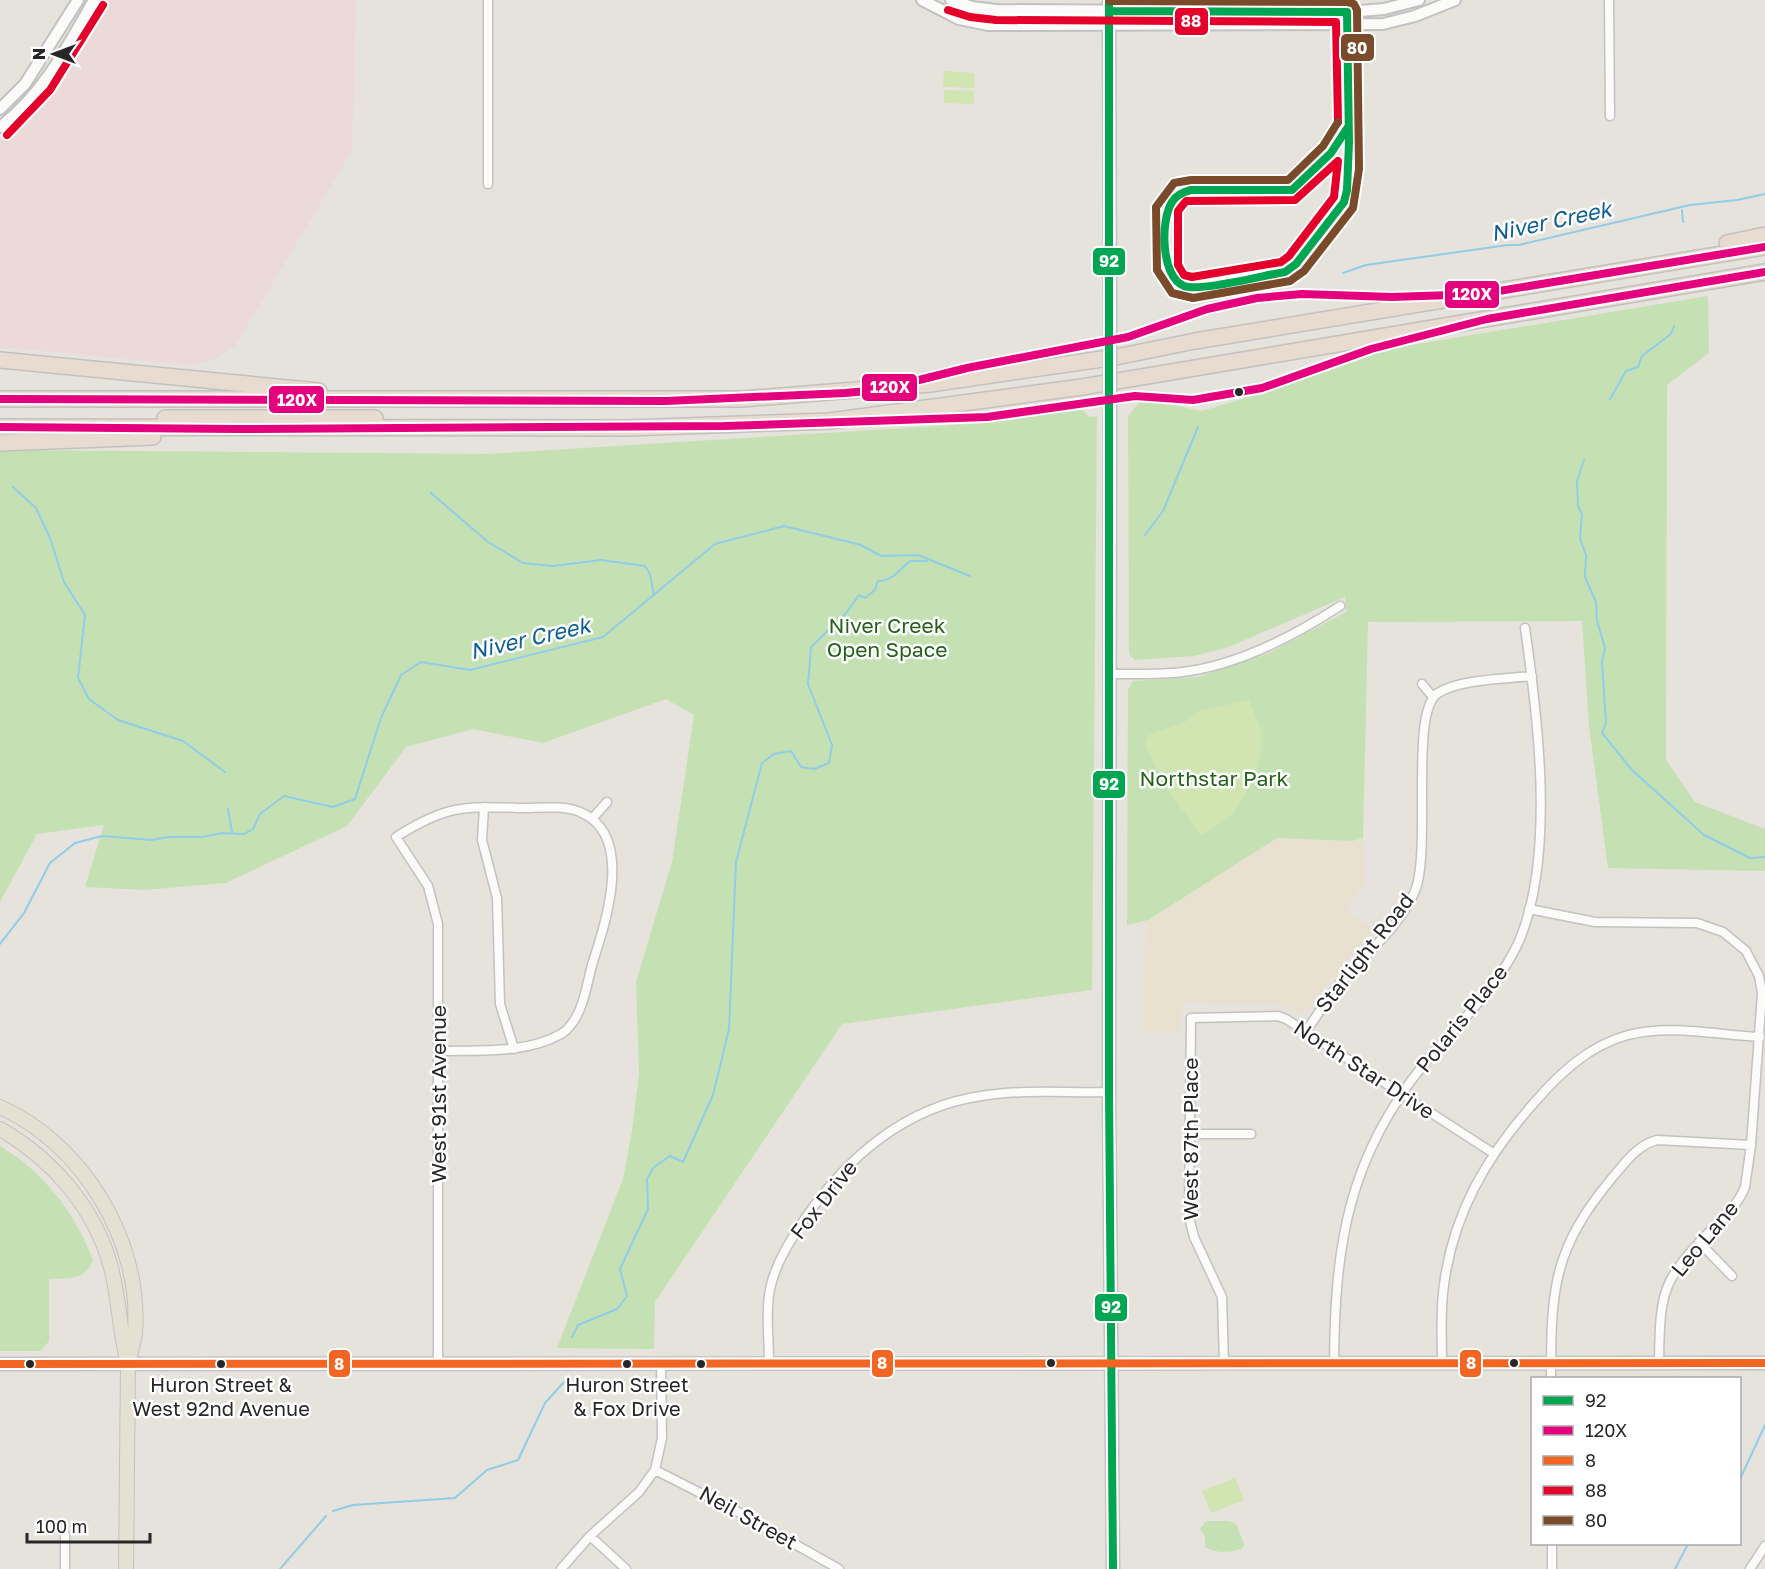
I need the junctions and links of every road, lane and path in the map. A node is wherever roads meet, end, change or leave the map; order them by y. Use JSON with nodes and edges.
{"nodes":[{"id":1,"x":78,"y":0,"type":"edge"},
{"id":2,"x":94,"y":0,"type":"edge"},
{"id":3,"x":489,"y":0,"type":"edge"},
{"id":4,"x":922,"y":0,"type":"edge"},
{"id":5,"x":951,"y":0,"type":"edge"},
{"id":6,"x":1419,"y":0,"type":"edge"},
{"id":7,"x":1455,"y":0,"type":"edge"},
{"id":8,"x":1609,"y":0,"type":"edge"},
{"id":9,"x":1109,"y":5,"type":"edge"},
{"id":10,"x":1109,"y":25,"type":"junction"},
{"id":11,"x":0,"y":109,"type":"edge"},
{"id":12,"x":1610,"y":116,"type":"dead end"},
{"id":13,"x":0,"y":128,"type":"edge"},
{"id":14,"x":488,"y":184,"type":"dead end"},
{"id":15,"x":1765,"y":235,"type":"edge"},
{"id":16,"x":1765,"y":246,"type":"edge"},
{"id":17,"x":1765,"y":256,"type":"edge"},
{"id":18,"x":1701,"y":258,"type":"junction"},
{"id":19,"x":1765,"y":272,"type":"edge"},
{"id":20,"x":1765,"y":279,"type":"edge"},
{"id":21,"x":1688,"y":285,"type":"junction"},
{"id":22,"x":0,"y":360,"type":"edge"},
{"id":23,"x":1113,"y":363,"type":"junction"},
{"id":24,"x":0,"y":399,"type":"edge"},
{"id":25,"x":246,"y":399,"type":"junction"},
{"id":26,"x":424,"y":400,"type":"junction"},
{"id":27,"x":0,"y":409,"type":"edge"},
{"id":28,"x":924,"y":409,"type":"junction"},
{"id":29,"x":0,"y":417,"type":"edge"},
{"id":30,"x":0,"y":427,"type":"edge"},
{"id":31,"x":239,"y":429,"type":"junction"},
{"id":32,"x":0,"y":443,"type":"edge"},
{"id":33,"x":1340,"y":606,"type":"dead end"},
{"id":34,"x":1525,"y":628,"type":"dead end"},
{"id":35,"x":1109,"y":674,"type":"junction"},
{"id":36,"x":1532,"y":676,"type":"junction"},
{"id":37,"x":1422,"y":684,"type":"dead end"},
{"id":38,"x":1433,"y":697,"type":"junction"},
{"id":39,"x":607,"y":802,"type":"dead end"},
{"id":40,"x":484,"y":807,"type":"junction"},
{"id":41,"x":592,"y":819,"type":"junction"},
{"id":42,"x":1529,"y":909,"type":"junction"},
{"id":43,"x":1191,"y":1018,"type":"joint"},
{"id":44,"x":1306,"y":1030,"type":"junction"},
{"id":45,"x":1760,"y":1037,"type":"junction"},
{"id":46,"x":514,"y":1048,"type":"junction"},
{"id":47,"x":440,"y":1051,"type":"junction"},
{"id":48,"x":1109,"y":1092,"type":"junction"},
{"id":49,"x":1402,"y":1093,"type":"junction"},
{"id":50,"x":0,"y":1107,"type":"edge"},
{"id":51,"x":0,"y":1129,"type":"edge"},
{"id":52,"x":1190,"y":1134,"type":"junction"},
{"id":53,"x":1251,"y":1134,"type":"dead end"},
{"id":54,"x":1751,"y":1145,"type":"junction"},
{"id":55,"x":1493,"y":1153,"type":"junction"},
{"id":56,"x":1699,"y":1242,"type":"junction"},
{"id":57,"x":1732,"y":1276,"type":"dead end"},
{"id":58,"x":1111,"y":1361,"type":"junction"},
{"id":59,"x":769,"y":1362,"type":"junction"},
{"id":60,"x":1224,"y":1362,"type":"junction"},
{"id":61,"x":1334,"y":1362,"type":"junction"},
{"id":62,"x":1442,"y":1362,"type":"junction"},
{"id":63,"x":1551,"y":1362,"type":"junction"},
{"id":64,"x":438,"y":1363,"type":"junction"},
{"id":65,"x":661,"y":1363,"type":"junction"},
{"id":66,"x":1659,"y":1363,"type":"junction"},
{"id":67,"x":1765,"y":1363,"type":"edge"},
{"id":68,"x":0,"y":1364,"type":"edge"},
{"id":69,"x":128,"y":1364,"type":"junction"},
{"id":70,"x":1551,"y":1377,"type":"edge"},
{"id":71,"x":655,"y":1470,"type":"junction"},
{"id":72,"x":65,"y":1535,"type":"dead end"},
{"id":73,"x":590,"y":1536,"type":"junction"},
{"id":74,"x":1552,"y":1545,"type":"edge"},
{"id":75,"x":1765,"y":1546,"type":"edge"},
{"id":76,"x":64,"y":1569,"type":"edge"},
{"id":77,"x":126,"y":1569,"type":"edge"},
{"id":78,"x":561,"y":1569,"type":"edge"},
{"id":79,"x":626,"y":1569,"type":"edge"},
{"id":80,"x":839,"y":1569,"type":"edge"},
{"id":81,"x":1113,"y":1569,"type":"edge"},
{"id":82,"x":1552,"y":1569,"type":"edge"},
{"id":83,"x":1750,"y":1569,"type":"edge"}],
"edges":[{"from":1,"to":11,"type":"street"},
{"from":2,"to":13,"type":"street"},
{"from":3,"to":14,"type":"street"},
{"from":4,"to":10,"type":"street"},
{"from":5,"to":9,"type":"street"},
{"from":6,"to":9,"type":"street"},
{"from":7,"to":10,"type":"street"},
{"from":8,"to":12,"type":"street"},
{"from":9,"to":10,"type":"main road"},
{"from":10,"to":23,"type":"main road","bridge":true},
{"from":15,"to":18,"type":"highway"},
{"from":16,"to":18,"type":"highway"},
{"from":17,"to":23,"type":"highway"},
{"from":18,"to":23,"type":"highway"},
{"from":19,"to":21,"type":"highway"},
{"from":20,"to":21,"type":"highway"},
{"from":21,"to":28,"type":"highway"},
{"from":22,"to":26,"type":"highway"},
{"from":23,"to":26,"type":"highway"},
{"from":23,"to":35,"type":"main road","bridge":true},
{"from":24,"to":25,"type":"highway"},
{"from":25,"to":26,"type":"highway"},
{"from":25,"to":27,"type":"highway"},
{"from":28,"to":29,"type":"highway"},
{"from":28,"to":31,"type":"highway"},
{"from":30,"to":31,"type":"highway"},
{"from":31,"to":32,"type":"highway"},
{"from":33,"to":35,"type":"street"},
{"from":34,"to":36,"type":"street","name":"Polaris Place"},
{"from":35,"to":48,"type":"main road"},
{"from":36,"to":38,"type":"street"},
{"from":36,"to":42,"type":"street","name":"Polaris Place"},
{"from":37,"to":38,"type":"street"},
{"from":38,"to":44,"type":"street","name":"Starlight Road"},
{"from":39,"to":41,"type":"street"},
{"from":40,"to":41,"type":"street"},
{"from":40,"to":46,"type":"street"},
{"from":40,"to":47,"type":"street","name":"West 91st Avenue"},
{"from":41,"to":46,"type":"street"},
{"from":42,"to":45,"type":"street","name":"Leo Lane"},
{"from":42,"to":49,"type":"street","name":"Polaris Place"},
{"from":43,"to":44,"type":"street","name":"North Star Drive"},
{"from":43,"to":52,"type":"street","name":"West 87th Place"},
{"from":44,"to":49,"type":"street","name":"North Star Drive"},
{"from":45,"to":54,"type":"street","name":"Leo Lane"},
{"from":45,"to":55,"type":"street"},
{"from":46,"to":47,"type":"street"},
{"from":47,"to":64,"type":"street","name":"West 91st Avenue"},
{"from":48,"to":58,"type":"main road"},
{"from":48,"to":59,"type":"street","name":"Fox Drive"},
{"from":49,"to":55,"type":"street","name":"North Star Drive"},
{"from":49,"to":61,"type":"street","name":"Polaris Place"},
{"from":50,"to":69,"type":"main road"},
{"from":51,"to":69,"type":"main road"},
{"from":52,"to":53,"type":"street"},
{"from":52,"to":60,"type":"street","name":"West 87th Place"},
{"from":54,"to":56,"type":"street","name":"Leo Lane"},
{"from":54,"to":63,"type":"street"},
{"from":55,"to":62,"type":"street"},
{"from":56,"to":57,"type":"street"},
{"from":56,"to":66,"type":"street","name":"Leo Lane"},
{"from":58,"to":59,"type":"main road"},
{"from":58,"to":60,"type":"main road"},
{"from":58,"to":81,"type":"main road"},
{"from":59,"to":65,"type":"main road"},
{"from":60,"to":61,"type":"main road"},
{"from":61,"to":62,"type":"main road"},
{"from":62,"to":63,"type":"main road"},
{"from":63,"to":66,"type":"main road"},
{"from":63,"to":70,"type":"street"},
{"from":64,"to":65,"type":"main road"},
{"from":64,"to":69,"type":"main road"},
{"from":65,"to":71,"type":"street"},
{"from":66,"to":67,"type":"main road"},
{"from":68,"to":69,"type":"main road"},
{"from":69,"to":77,"type":"main road"},
{"from":71,"to":73,"type":"street"},
{"from":71,"to":80,"type":"street","name":"Neil Street"},
{"from":72,"to":76,"type":"street"},
{"from":73,"to":78,"type":"street"},
{"from":73,"to":79,"type":"street"},
{"from":74,"to":82,"type":"street"},
{"from":75,"to":83,"type":"street"}]}
